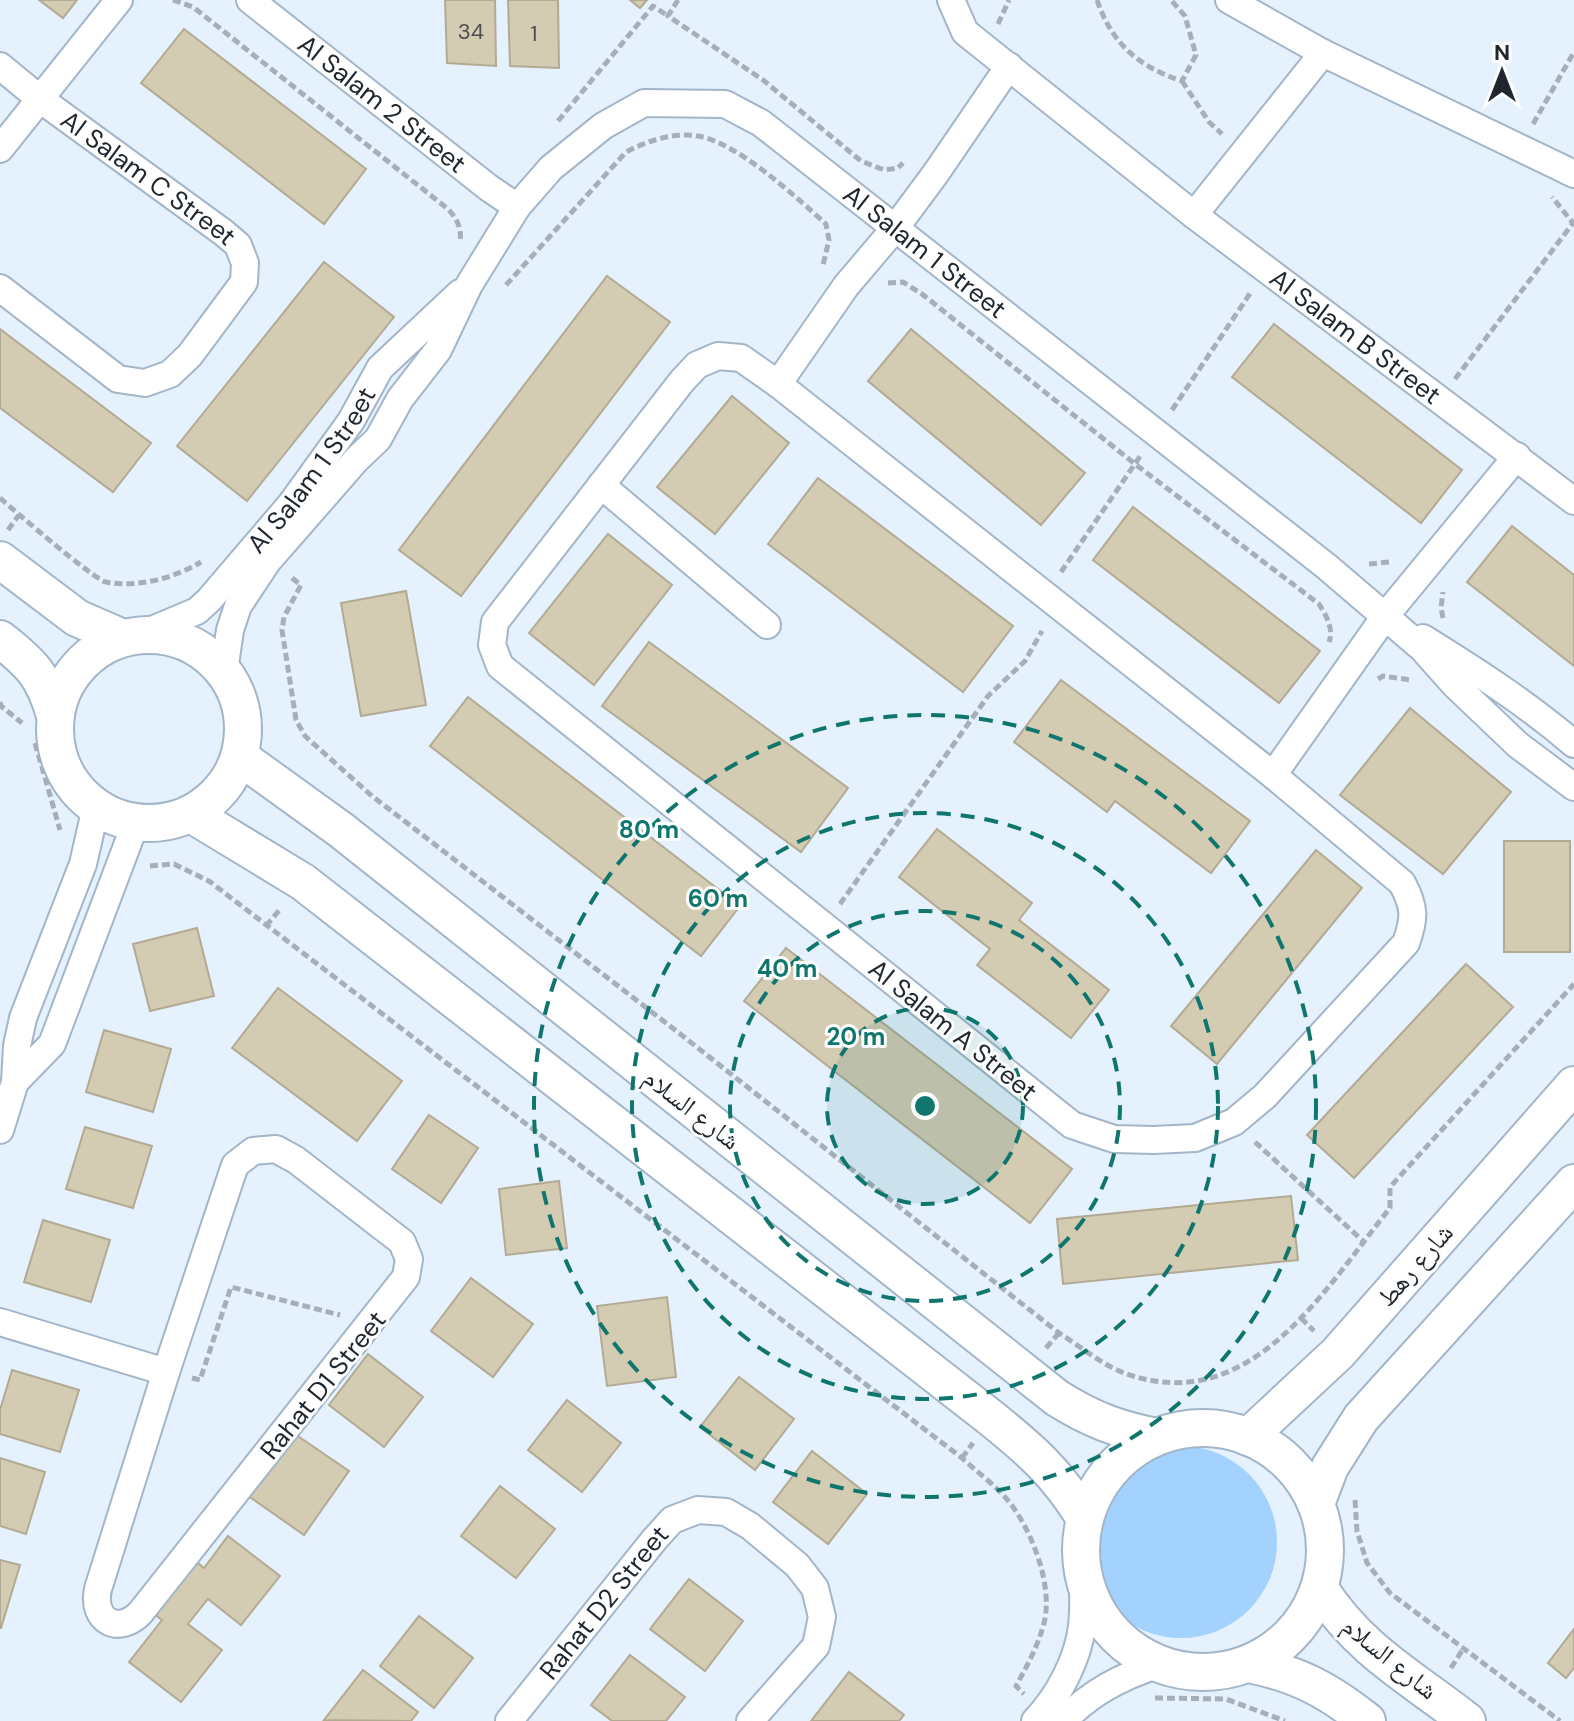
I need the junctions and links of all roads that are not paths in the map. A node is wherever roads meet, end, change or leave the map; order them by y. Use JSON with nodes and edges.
{"nodes":[{"id":1,"x":119,"y":0,"type":"edge"},
{"id":2,"x":250,"y":0,"type":"edge"},
{"id":3,"x":951,"y":0,"type":"edge"},
{"id":4,"x":1229,"y":0,"type":"edge"},
{"id":5,"x":1323,"y":53,"type":"junction"},
{"id":6,"x":0,"y":66,"type":"edge"},
{"id":7,"x":1009,"y":66,"type":"junction"},
{"id":8,"x":40,"y":99,"type":"junction"},
{"id":9,"x":0,"y":149,"type":"edge"},
{"id":10,"x":1574,"y":174,"type":"edge"},
{"id":11,"x":517,"y":207,"type":"junction"},
{"id":12,"x":1194,"y":215,"type":"junction"},
{"id":13,"x":896,"y":227,"type":"junction"},
{"id":14,"x":469,"y":285,"type":"junction"},
{"id":15,"x":0,"y":288,"type":"edge"},
{"id":16,"x":373,"y":380,"type":"junction"},
{"id":17,"x":778,"y":384,"type":"junction"},
{"id":18,"x":400,"y":399,"type":"junction"},
{"id":19,"x":1517,"y":456,"type":"junction"},
{"id":20,"x":601,"y":485,"type":"junction"},
{"id":21,"x":1574,"y":501,"type":"edge"},
{"id":22,"x":0,"y":560,"type":"edge"},
{"id":23,"x":1386,"y":615,"type":"junction"},
{"id":24,"x":767,"y":625,"type":"dead end"},
{"id":25,"x":131,"y":636,"type":"junction"},
{"id":26,"x":0,"y":639,"type":"edge"},
{"id":27,"x":224,"y":671,"type":"junction"},
{"id":28,"x":55,"y":715,"type":"junction"},
{"id":29,"x":1542,"y":716,"type":"junction"},
{"id":30,"x":1574,"y":744,"type":"edge"},
{"id":31,"x":1518,"y":745,"type":"junction"},
{"id":32,"x":240,"y":757,"type":"junction"},
{"id":33,"x":1273,"y":775,"type":"junction"},
{"id":34,"x":1574,"y":787,"type":"edge"},
{"id":35,"x":96,"y":807,"type":"junction"},
{"id":36,"x":191,"y":814,"type":"junction"},
{"id":37,"x":136,"y":822,"type":"junction"},
{"id":38,"x":34,"y":989,"type":"junction"},
{"id":39,"x":69,"y":1000,"type":"junction"},
{"id":40,"x":8,"y":1079,"type":"edge"},
{"id":41,"x":1574,"y":1085,"type":"edge"},
{"id":42,"x":0,"y":1130,"type":"edge"},
{"id":43,"x":1574,"y":1183,"type":"edge"},
{"id":44,"x":0,"y":1322,"type":"edge"},
{"id":45,"x":166,"y":1372,"type":"junction"},
{"id":46,"x":1156,"y":1437,"type":"junction"},
{"id":47,"x":1248,"y":1437,"type":"junction"},
{"id":48,"x":1316,"y":1504,"type":"junction"},
{"id":49,"x":1084,"y":1517,"type":"junction"},
{"id":50,"x":1083,"y":1576,"type":"junction"},
{"id":51,"x":1320,"y":1589,"type":"junction"},
{"id":52,"x":1159,"y":1664,"type":"junction"},
{"id":53,"x":1249,"y":1664,"type":"junction"},
{"id":54,"x":1047,"y":1718,"type":"edge"},
{"id":55,"x":509,"y":1721,"type":"edge"},
{"id":56,"x":750,"y":1721,"type":"edge"},
{"id":57,"x":1367,"y":1721,"type":"edge"},
{"id":58,"x":1467,"y":1721,"type":"edge"}],
"edges":[{"from":1,"to":8,"type":"street","name":"Al Salam C Street"},
{"from":2,"to":11,"type":"street","name":"Al Salam 2 Street"},
{"from":3,"to":7,"type":"street","name":"Al Salam B Street"},
{"from":4,"to":5,"type":"street"},
{"from":5,"to":10,"type":"street"},
{"from":5,"to":12,"type":"street"},
{"from":6,"to":8,"type":"street","name":"Al Salam C Street"},
{"from":7,"to":12,"type":"street","name":"Al Salam B Street"},
{"from":7,"to":13,"type":"street"},
{"from":8,"to":9,"type":"street","name":"Al Salam C Street"},
{"from":8,"to":15,"type":"street","name":"Al Salam C Street"},
{"from":11,"to":13,"type":"street","name":"Al Salam 1 Street"},
{"from":11,"to":14,"type":"street","name":"Al Salam 1 Street"},
{"from":12,"to":19,"type":"street","name":"Al Salam B Street"},
{"from":13,"to":17,"type":"street"},
{"from":13,"to":23,"type":"street","name":"Al Salam 1 Street"},
{"from":14,"to":16,"type":"street","name":"Al Salam 1 Street"},
{"from":14,"to":18,"type":"street","name":"Al Salam 1 Street"},
{"from":16,"to":18,"type":"street"},
{"from":16,"to":25,"type":"street","name":"Al Salam 1 Street"},
{"from":17,"to":20,"type":"street","name":"Al Salam A Street"},
{"from":17,"to":33,"type":"street","name":"Al Salam A Street"},
{"from":18,"to":27,"type":"street","name":"Al Salam 1 Street"},
{"from":19,"to":21,"type":"street","name":"Al Salam B Street"},
{"from":19,"to":23,"type":"street"},
{"from":20,"to":24,"type":"street"},
{"from":20,"to":33,"type":"street","name":"Al Salam A Street"},
{"from":22,"to":25,"type":"street"},
{"from":23,"to":29,"type":"street","name":"Al Salam 1 Street"},
{"from":23,"to":31,"type":"street","name":"Al Salam 1 Street"},
{"from":23,"to":33,"type":"street"},
{"from":25,"to":27,"type":"street"},
{"from":25,"to":28,"type":"street"},
{"from":26,"to":28,"type":"street"},
{"from":27,"to":32,"type":"street"},
{"from":28,"to":35,"type":"street"},
{"from":29,"to":30,"type":"street","name":"Al Salam 1 Street"},
{"from":29,"to":31,"type":"street"},
{"from":31,"to":34,"type":"street","name":"Al Salam 1 Street"},
{"from":32,"to":36,"type":"street"},
{"from":32,"to":46,"type":"street","name":"شارع السلام"},
{"from":35,"to":37,"type":"street"},
{"from":35,"to":38,"type":"street"},
{"from":36,"to":37,"type":"street"},
{"from":36,"to":49,"type":"street"},
{"from":37,"to":39,"type":"street"},
{"from":38,"to":39,"type":"street"},
{"from":38,"to":40,"type":"street"},
{"from":39,"to":40,"type":"street"},
{"from":40,"to":42,"type":"street"},
{"from":41,"to":47,"type":"street","name":"شارع رهط"},
{"from":43,"to":48,"type":"street"},
{"from":44,"to":45,"type":"street"},
{"from":45,"to":45,"type":"street","name":"Rahat D1 Street"},
{"from":46,"to":47,"type":"street"},
{"from":46,"to":49,"type":"street"},
{"from":47,"to":48,"type":"street"},
{"from":48,"to":51,"type":"street"},
{"from":49,"to":50,"type":"street"},
{"from":50,"to":52,"type":"street"},
{"from":50,"to":54,"type":"street"},
{"from":51,"to":53,"type":"street"},
{"from":51,"to":58,"type":"street","name":"شارع السلام"},
{"from":52,"to":53,"type":"street"},
{"from":52,"to":54,"type":"street"},
{"from":53,"to":57,"type":"street"},
{"from":55,"to":56,"type":"street","name":"Rahat D2 Street"}]}
